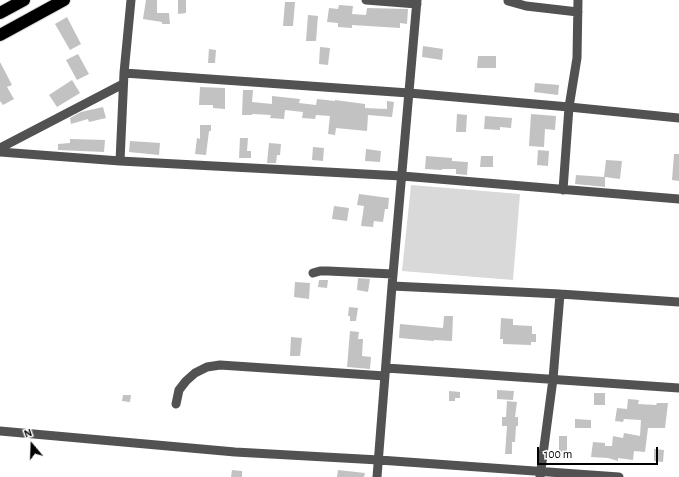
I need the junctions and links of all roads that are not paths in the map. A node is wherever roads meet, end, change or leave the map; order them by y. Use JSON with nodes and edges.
{"nodes":[{"id":1,"x":24,"y":0,"type":"edge"},
{"id":2,"x":64,"y":0,"type":"edge"},
{"id":3,"x":131,"y":0,"type":"edge"},
{"id":4,"x":366,"y":0,"type":"edge"},
{"id":5,"x":578,"y":0,"type":"edge"},
{"id":6,"x":508,"y":1,"type":"edge"},
{"id":7,"x":417,"y":2,"type":"edge"},
{"id":8,"x":578,"y":12,"type":"junction"},
{"id":9,"x":0,"y":14,"type":"edge"},
{"id":10,"x":0,"y":35,"type":"edge"},
{"id":11,"x":124,"y":73,"type":"junction"},
{"id":12,"x":123,"y":84,"type":"junction"},
{"id":13,"x":409,"y":94,"type":"junction"},
{"id":14,"x":569,"y":107,"type":"junction"},
{"id":15,"x":679,"y":118,"type":"edge"},
{"id":16,"x":0,"y":148,"type":"edge"},
{"id":17,"x":0,"y":152,"type":"edge"},
{"id":18,"x":120,"y":161,"type":"junction"},
{"id":19,"x":402,"y":176,"type":"junction"},
{"id":20,"x":563,"y":190,"type":"junction"},
{"id":21,"x":679,"y":199,"type":"edge"},
{"id":22,"x":313,"y":273,"type":"dead end"},
{"id":23,"x":393,"y":274,"type":"junction"},
{"id":24,"x":392,"y":286,"type":"junction"},
{"id":25,"x":560,"y":294,"type":"junction"},
{"id":26,"x":679,"y":302,"type":"edge"},
{"id":27,"x":386,"y":372,"type":"junction"},
{"id":28,"x":553,"y":379,"type":"junction"},
{"id":29,"x":679,"y":388,"type":"edge"},
{"id":30,"x":176,"y":404,"type":"dead end"},
{"id":31,"x":0,"y":431,"type":"edge"},
{"id":32,"x":379,"y":460,"type":"junction"},
{"id":33,"x":540,"y":474,"type":"edge"},
{"id":34,"x":378,"y":477,"type":"edge"},
{"id":35,"x":619,"y":477,"type":"edge"}],
"edges":[{"from":1,"to":9,"type":"highway"},
{"from":2,"to":10,"type":"highway"},
{"from":3,"to":11,"type":"street"},
{"from":4,"to":7,"type":"street"},
{"from":5,"to":8,"type":"street"},
{"from":6,"to":8,"type":"street"},
{"from":7,"to":13,"type":"street"},
{"from":8,"to":14,"type":"street"},
{"from":11,"to":12,"type":"street"},
{"from":11,"to":13,"type":"street"},
{"from":12,"to":16,"type":"street"},
{"from":12,"to":18,"type":"street"},
{"from":13,"to":14,"type":"street"},
{"from":13,"to":19,"type":"street"},
{"from":14,"to":15,"type":"street"},
{"from":14,"to":20,"type":"street"},
{"from":17,"to":18,"type":"street"},
{"from":18,"to":19,"type":"street"},
{"from":19,"to":20,"type":"street"},
{"from":19,"to":23,"type":"street"},
{"from":20,"to":21,"type":"street"},
{"from":22,"to":23,"type":"street"},
{"from":23,"to":24,"type":"street"},
{"from":24,"to":25,"type":"street"},
{"from":24,"to":27,"type":"street"},
{"from":25,"to":26,"type":"street"},
{"from":25,"to":28,"type":"street"},
{"from":27,"to":28,"type":"street"},
{"from":27,"to":30,"type":"street"},
{"from":27,"to":32,"type":"street"},
{"from":28,"to":29,"type":"street"},
{"from":28,"to":33,"type":"street"},
{"from":31,"to":32,"type":"street"},
{"from":32,"to":33,"type":"street"},
{"from":32,"to":34,"type":"street"},
{"from":33,"to":35,"type":"street"}]}
